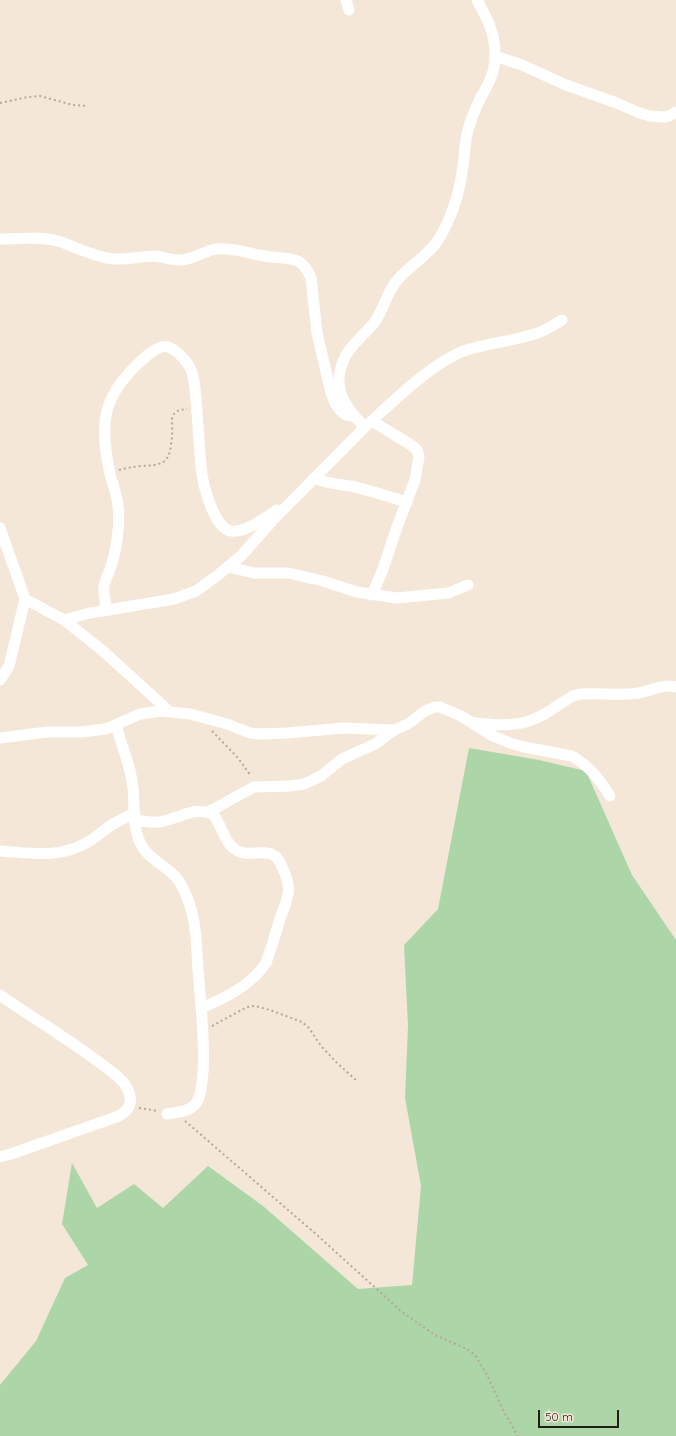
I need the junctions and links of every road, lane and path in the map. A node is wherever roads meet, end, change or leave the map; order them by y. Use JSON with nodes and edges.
{"nodes":[{"id":1,"x":477,"y":0,"type":"edge"},
{"id":2,"x":495,"y":56,"type":"junction"},
{"id":3,"x":0,"y":103,"type":"edge"},
{"id":4,"x":88,"y":106,"type":"dead end"},
{"id":5,"x":676,"y":112,"type":"edge"},
{"id":6,"x":0,"y":239,"type":"edge"},
{"id":7,"x":562,"y":320,"type":"dead end"},
{"id":8,"x":197,"y":408,"type":"junction"},
{"id":9,"x":356,"y":418,"type":"junction"},
{"id":10,"x":368,"y":424,"type":"junction"},
{"id":11,"x":110,"y":473,"type":"junction"},
{"id":12,"x":314,"y":478,"type":"junction"},
{"id":13,"x":297,"y":496,"type":"junction"},
{"id":14,"x":407,"y":502,"type":"junction"},
{"id":15,"x":0,"y":528,"type":"edge"},
{"id":16,"x":228,"y":567,"type":"junction"},
{"id":17,"x":468,"y":585,"type":"dead end"},
{"id":18,"x":372,"y":595,"type":"junction"},
{"id":19,"x":25,"y":599,"type":"junction"},
{"id":20,"x":107,"y":610,"type":"junction"},
{"id":21,"x":64,"y":620,"type":"junction"},
{"id":22,"x":0,"y":680,"type":"edge"},
{"id":23,"x":676,"y":687,"type":"edge"},
{"id":24,"x":170,"y":712,"type":"junction"},
{"id":25,"x":472,"y":722,"type":"junction"},
{"id":26,"x":116,"y":725,"type":"junction"},
{"id":27,"x":394,"y":730,"type":"junction"},
{"id":28,"x":212,"y":731,"type":"dead end"},
{"id":29,"x":0,"y":738,"type":"edge"},
{"id":30,"x":256,"y":786,"type":"junction"},
{"id":31,"x":610,"y":796,"type":"dead end"},
{"id":32,"x":208,"y":812,"type":"junction"},
{"id":33,"x":134,"y":816,"type":"junction"},
{"id":34,"x":0,"y":851,"type":"edge"},
{"id":35,"x":0,"y":995,"type":"edge"},
{"id":36,"x":202,"y":1008,"type":"junction"},
{"id":37,"x":202,"y":1031,"type":"junction"},
{"id":38,"x":357,"y":1081,"type":"dead end"},
{"id":39,"x":130,"y":1107,"type":"junction"},
{"id":40,"x":167,"y":1114,"type":"joint"},
{"id":41,"x":183,"y":1120,"type":"dead end"},
{"id":42,"x":0,"y":1157,"type":"edge"},
{"id":43,"x":518,"y":1436,"type":"edge"}],
"edges":[{"from":1,"to":2,"type":"street"},
{"from":2,"to":5,"type":"street"},
{"from":2,"to":9,"type":"street"},
{"from":3,"to":4,"type":"path"},
{"from":6,"to":9,"type":"street"},
{"from":7,"to":10,"type":"street"},
{"from":8,"to":11,"type":"path"},
{"from":8,"to":11,"type":"street"},
{"from":8,"to":13,"type":"street"},
{"from":9,"to":10,"type":"street"},
{"from":10,"to":12,"type":"street"},
{"from":10,"to":14,"type":"street"},
{"from":11,"to":20,"type":"street"},
{"from":12,"to":13,"type":"street"},
{"from":12,"to":14,"type":"street"},
{"from":13,"to":16,"type":"street"},
{"from":14,"to":18,"type":"street"},
{"from":15,"to":19,"type":"street"},
{"from":16,"to":18,"type":"street"},
{"from":16,"to":20,"type":"street"},
{"from":17,"to":18,"type":"street"},
{"from":19,"to":21,"type":"street"},
{"from":19,"to":22,"type":"street"},
{"from":20,"to":21,"type":"street"},
{"from":21,"to":24,"type":"street"},
{"from":23,"to":25,"type":"street"},
{"from":24,"to":26,"type":"street"},
{"from":24,"to":27,"type":"street"},
{"from":25,"to":27,"type":"street"},
{"from":25,"to":31,"type":"street"},
{"from":26,"to":29,"type":"street"},
{"from":26,"to":33,"type":"street"},
{"from":27,"to":30,"type":"street"},
{"from":28,"to":30,"type":"path"},
{"from":30,"to":32,"type":"street"},
{"from":32,"to":33,"type":"street"},
{"from":32,"to":36,"type":"street"},
{"from":33,"to":34,"type":"street"},
{"from":33,"to":36,"type":"street"},
{"from":35,"to":39,"type":"street"},
{"from":36,"to":37,"type":"street"},
{"from":37,"to":38,"type":"path"},
{"from":37,"to":40,"type":"street"},
{"from":39,"to":40,"type":"path"},
{"from":39,"to":42,"type":"street"},
{"from":41,"to":43,"type":"path"}]}
